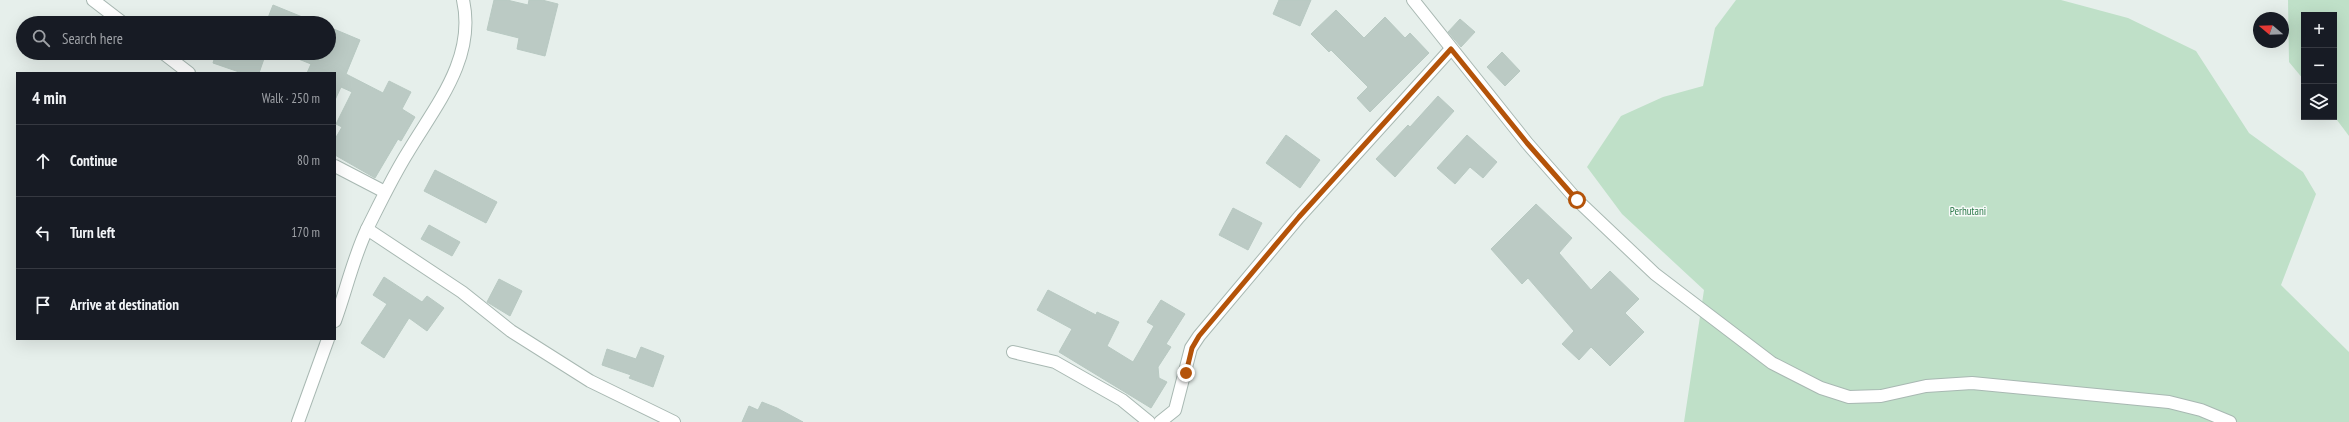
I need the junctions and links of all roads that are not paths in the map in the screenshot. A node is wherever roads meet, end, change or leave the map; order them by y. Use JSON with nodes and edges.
{"nodes":[{"id":1,"x":93,"y":0,"type":"edge"},
{"id":2,"x":463,"y":0,"type":"edge"},
{"id":3,"x":1413,"y":0,"type":"edge"},
{"id":4,"x":115,"y":16,"type":"edge"},
{"id":5,"x":1451,"y":49,"type":"junction"},
{"id":6,"x":172,"y":60,"type":"edge"},
{"id":7,"x":189,"y":72,"type":"edge"},
{"id":8,"x":336,"y":167,"type":"edge"},
{"id":9,"x":385,"y":192,"type":"junction"},
{"id":10,"x":367,"y":229,"type":"junction"},
{"id":11,"x":336,"y":318,"type":"edge"},
{"id":12,"x":328,"y":340,"type":"edge"},
{"id":13,"x":1013,"y":352,"type":"dead end"},
{"id":14,"x":298,"y":422,"type":"edge"},
{"id":15,"x":674,"y":422,"type":"edge"},
{"id":16,"x":1149,"y":422,"type":"edge"},
{"id":17,"x":1160,"y":422,"type":"edge"},
{"id":18,"x":2230,"y":422,"type":"edge"}],
"edges":[{"from":1,"to":4,"type":"street"},
{"from":2,"to":9,"type":"street"},
{"from":3,"to":5,"type":"street"},
{"from":5,"to":17,"type":"street"},
{"from":5,"to":18,"type":"street"},
{"from":6,"to":7,"type":"street"},
{"from":8,"to":9,"type":"street"},
{"from":9,"to":10,"type":"street"},
{"from":10,"to":11,"type":"street"},
{"from":10,"to":15,"type":"street"},
{"from":12,"to":14,"type":"street"},
{"from":13,"to":16,"type":"street"}]}
